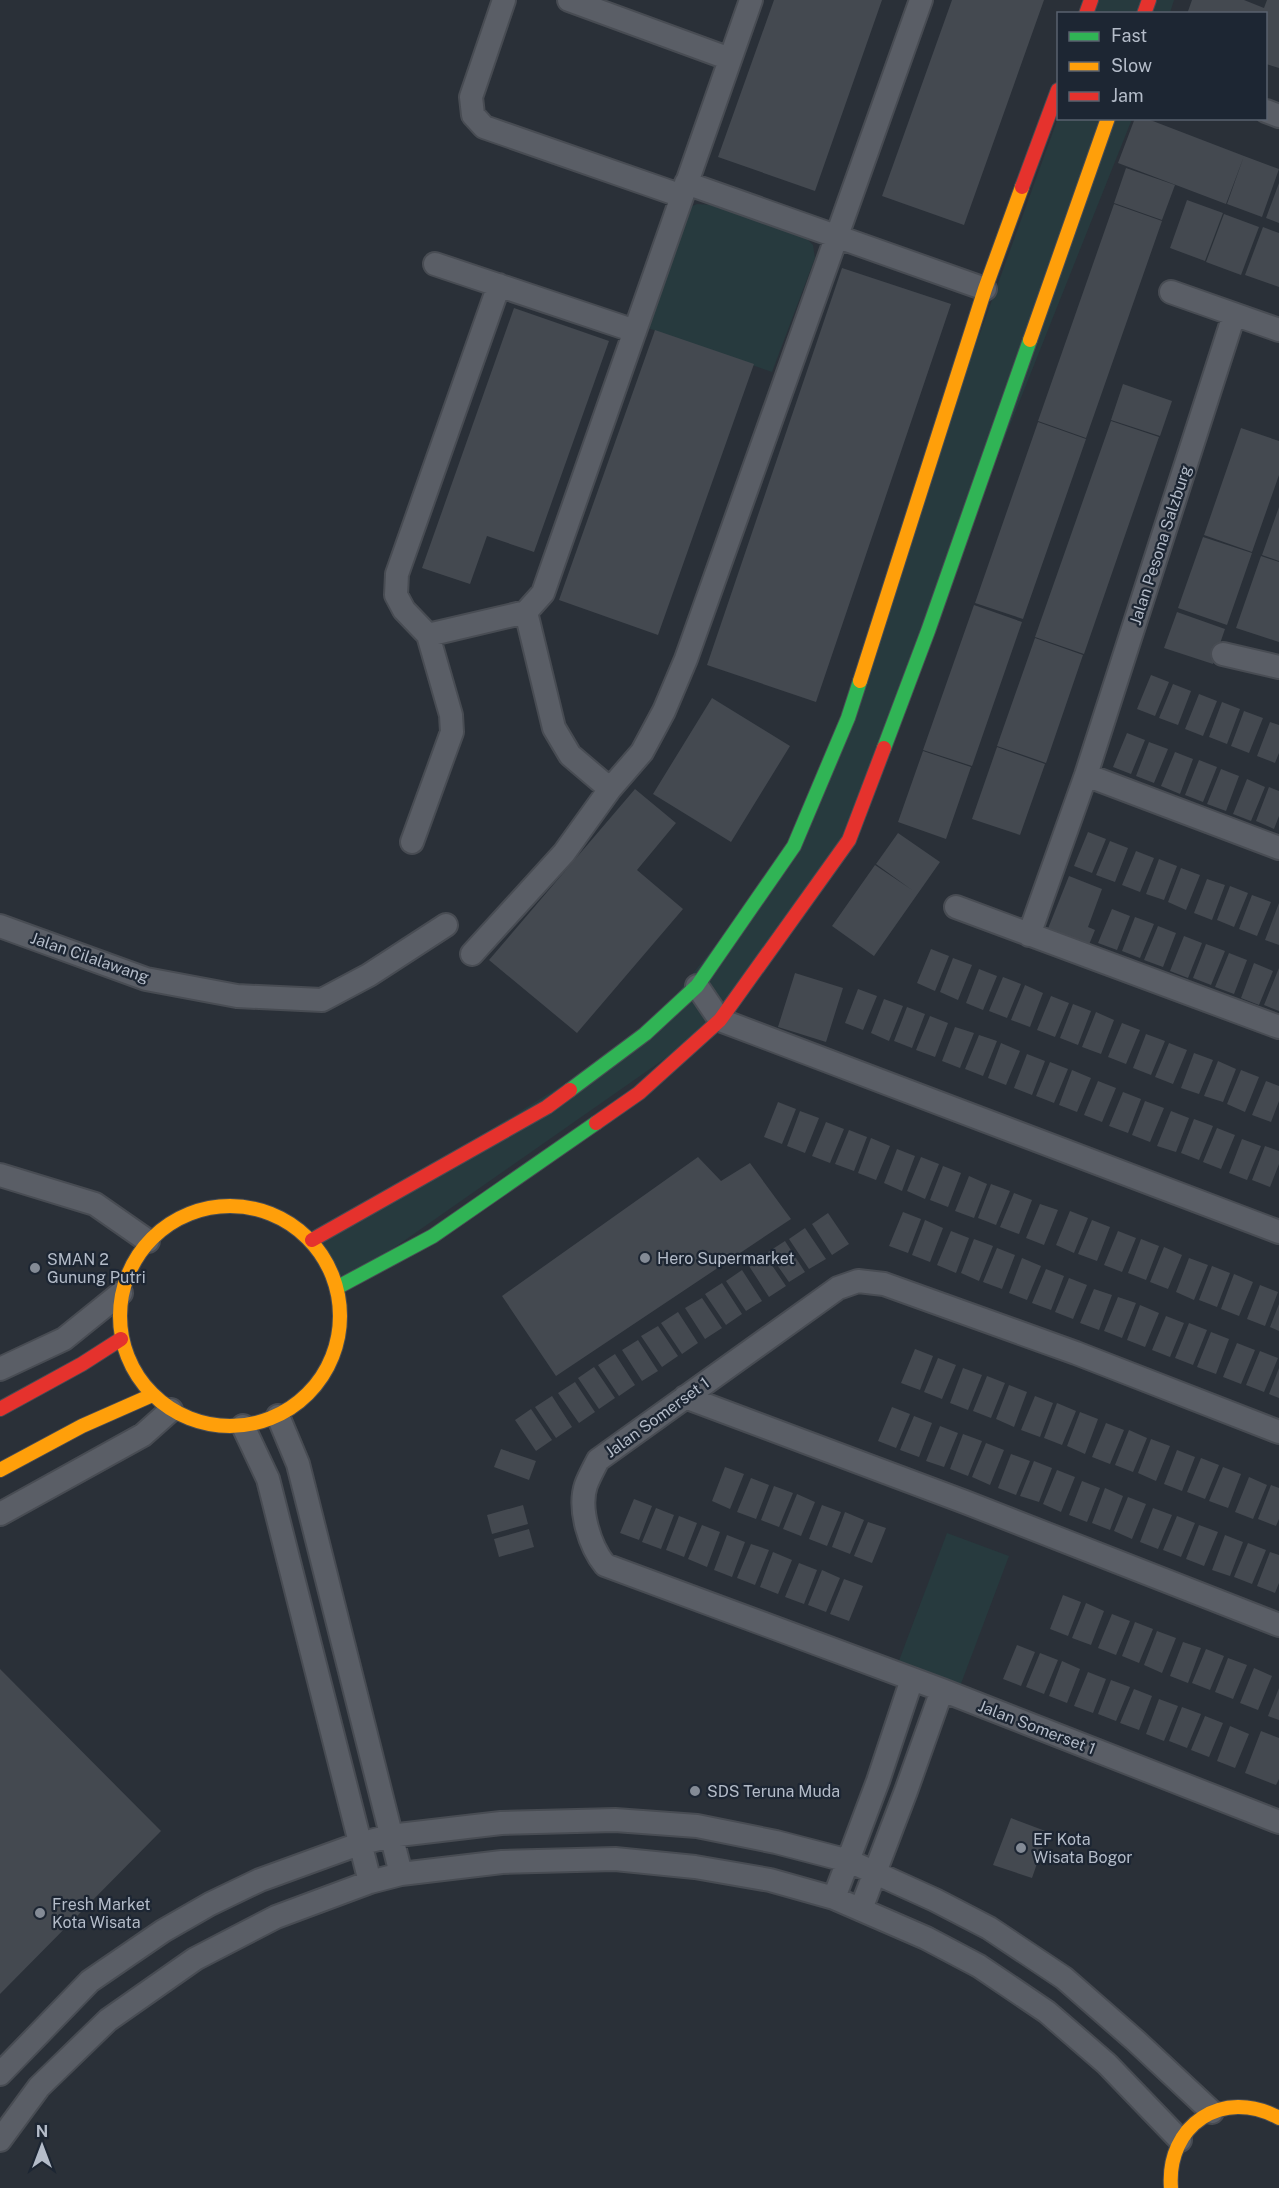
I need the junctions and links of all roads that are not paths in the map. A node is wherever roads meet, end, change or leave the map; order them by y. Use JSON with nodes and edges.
{"nodes":[{"id":1,"x":504,"y":0,"type":"edge"},
{"id":2,"x":568,"y":0,"type":"edge"},
{"id":3,"x":751,"y":0,"type":"edge"},
{"id":4,"x":921,"y":0,"type":"edge"},
{"id":5,"x":730,"y":59,"type":"junction"},
{"id":6,"x":1057,"y":95,"type":"edge"},
{"id":7,"x":1107,"y":120,"type":"edge"},
{"id":8,"x":684,"y":189,"type":"junction"},
{"id":9,"x":838,"y":235,"type":"junction"},
{"id":10,"x":435,"y":264,"type":"dead end"},
{"id":11,"x":499,"y":285,"type":"junction"},
{"id":12,"x":985,"y":289,"type":"junction"},
{"id":13,"x":1171,"y":292,"type":"dead end"},
{"id":14,"x":1234,"y":315,"type":"junction"},
{"id":15,"x":1279,"y":330,"type":"edge"},
{"id":16,"x":635,"y":331,"type":"junction"},
{"id":17,"x":526,"y":612,"type":"junction"},
{"id":18,"x":428,"y":635,"type":"junction"},
{"id":19,"x":1223,"y":654,"type":"dead end"},
{"id":20,"x":1279,"y":667,"type":"edge"},
{"id":21,"x":1086,"y":775,"type":"junction"},
{"id":22,"x":610,"y":789,"type":"junction"},
{"id":23,"x":412,"y":842,"type":"dead end"},
{"id":24,"x":1279,"y":848,"type":"edge"},
{"id":25,"x":956,"y":907,"type":"dead end"},
{"id":26,"x":446,"y":925,"type":"dead end"},
{"id":27,"x":0,"y":926,"type":"edge"},
{"id":28,"x":1029,"y":935,"type":"junction"},
{"id":29,"x":472,"y":954,"type":"dead end"},
{"id":30,"x":697,"y":986,"type":"junction"},
{"id":31,"x":720,"y":1020,"type":"junction"},
{"id":32,"x":1279,"y":1027,"type":"edge"},
{"id":33,"x":0,"y":1175,"type":"edge"},
{"id":34,"x":1279,"y":1232,"type":"edge"},
{"id":35,"x":312,"y":1240,"type":"junction"},
{"id":36,"x":148,"y":1241,"type":"junction"},
{"id":37,"x":338,"y":1287,"type":"junction"},
{"id":38,"x":121,"y":1293,"type":"junction"},
{"id":39,"x":121,"y":1339,"type":"junction"},
{"id":40,"x":0,"y":1369,"type":"edge"},
{"id":41,"x":150,"y":1396,"type":"junction"},
{"id":42,"x":685,"y":1397,"type":"junction"},
{"id":43,"x":0,"y":1409,"type":"edge"},
{"id":44,"x":171,"y":1410,"type":"junction"},
{"id":45,"x":279,"y":1416,"type":"junction"},
{"id":46,"x":243,"y":1426,"type":"junction"},
{"id":47,"x":1279,"y":1432,"type":"edge"},
{"id":48,"x":0,"y":1470,"type":"edge"},
{"id":49,"x":0,"y":1514,"type":"edge"},
{"id":50,"x":1279,"y":1625,"type":"edge"},
{"id":51,"x":912,"y":1679,"type":"junction"},
{"id":52,"x":942,"y":1690,"type":"junction"},
{"id":53,"x":1279,"y":1822,"type":"edge"},
{"id":54,"x":390,"y":1836,"type":"junction"},
{"id":55,"x":359,"y":1844,"type":"junction"},
{"id":56,"x":849,"y":1861,"type":"junction"},
{"id":57,"x":876,"y":1872,"type":"junction"},
{"id":58,"x":400,"y":1874,"type":"junction"},
{"id":59,"x":370,"y":1882,"type":"junction"},
{"id":60,"x":834,"y":1898,"type":"junction"},
{"id":61,"x":861,"y":1909,"type":"junction"},
{"id":62,"x":0,"y":2074,"type":"edge"},
{"id":63,"x":1212,"y":2112,"type":"junction"},
{"id":64,"x":1279,"y":2118,"type":"edge"},
{"id":65,"x":0,"y":2140,"type":"edge"},
{"id":66,"x":1180,"y":2140,"type":"junction"},
{"id":67,"x":1171,"y":2188,"type":"edge"}],
"edges":[{"from":1,"to":8,"type":"street"},
{"from":2,"to":5,"type":"street"},
{"from":3,"to":5,"type":"street"},
{"from":4,"to":9,"type":"street"},
{"from":5,"to":8,"type":"street"},
{"from":6,"to":12,"type":"street"},
{"from":7,"to":31,"type":"street"},
{"from":8,"to":9,"type":"street"},
{"from":8,"to":16,"type":"street"},
{"from":9,"to":12,"type":"street"},
{"from":9,"to":22,"type":"street"},
{"from":10,"to":11,"type":"street"},
{"from":11,"to":16,"type":"street"},
{"from":11,"to":18,"type":"street"},
{"from":12,"to":30,"type":"street"},
{"from":13,"to":14,"type":"street"},
{"from":14,"to":15,"type":"street"},
{"from":14,"to":21,"type":"street","name":"Jalan Pesona Salzburg"},
{"from":16,"to":17,"type":"street"},
{"from":17,"to":18,"type":"street"},
{"from":17,"to":22,"type":"street"},
{"from":18,"to":23,"type":"street"},
{"from":19,"to":20,"type":"street"},
{"from":21,"to":24,"type":"street"},
{"from":21,"to":28,"type":"street","name":"Jalan Pesona Salzburg"},
{"from":22,"to":29,"type":"street"},
{"from":25,"to":28,"type":"street"},
{"from":26,"to":27,"type":"street","name":"Jalan Cilalawang"},
{"from":28,"to":32,"type":"street"},
{"from":30,"to":31,"type":"street"},
{"from":30,"to":35,"type":"street"},
{"from":31,"to":34,"type":"street"},
{"from":31,"to":37,"type":"street"},
{"from":33,"to":36,"type":"street"},
{"from":35,"to":36,"type":"street"},
{"from":35,"to":37,"type":"street"},
{"from":36,"to":38,"type":"street"},
{"from":37,"to":45,"type":"street"},
{"from":38,"to":39,"type":"street"},
{"from":38,"to":40,"type":"street"},
{"from":39,"to":41,"type":"street"},
{"from":39,"to":43,"type":"street"},
{"from":41,"to":44,"type":"street"},
{"from":41,"to":48,"type":"street"},
{"from":42,"to":47,"type":"street","name":"Jalan Somerset 1"},
{"from":42,"to":50,"type":"street"},
{"from":42,"to":51,"type":"street","name":"Jalan Somerset 1"},
{"from":44,"to":46,"type":"street"},
{"from":44,"to":49,"type":"street"},
{"from":45,"to":46,"type":"street"},
{"from":45,"to":54,"type":"street"},
{"from":46,"to":55,"type":"street"},
{"from":51,"to":52,"type":"street","name":"Jalan Somerset 1"},
{"from":51,"to":56,"type":"street"},
{"from":52,"to":53,"type":"street","name":"Jalan Somerset 1"},
{"from":52,"to":57,"type":"street"},
{"from":54,"to":55,"type":"street"},
{"from":54,"to":56,"type":"street"},
{"from":54,"to":58,"type":"street"},
{"from":55,"to":59,"type":"street"},
{"from":55,"to":62,"type":"street"},
{"from":56,"to":57,"type":"street"},
{"from":56,"to":60,"type":"street"},
{"from":57,"to":61,"type":"street"},
{"from":57,"to":63,"type":"street"},
{"from":58,"to":59,"type":"street"},
{"from":58,"to":60,"type":"street"},
{"from":59,"to":65,"type":"street"},
{"from":60,"to":61,"type":"street"},
{"from":61,"to":66,"type":"street"},
{"from":63,"to":64,"type":"street"},
{"from":63,"to":66,"type":"street"},
{"from":66,"to":67,"type":"street"}]}
